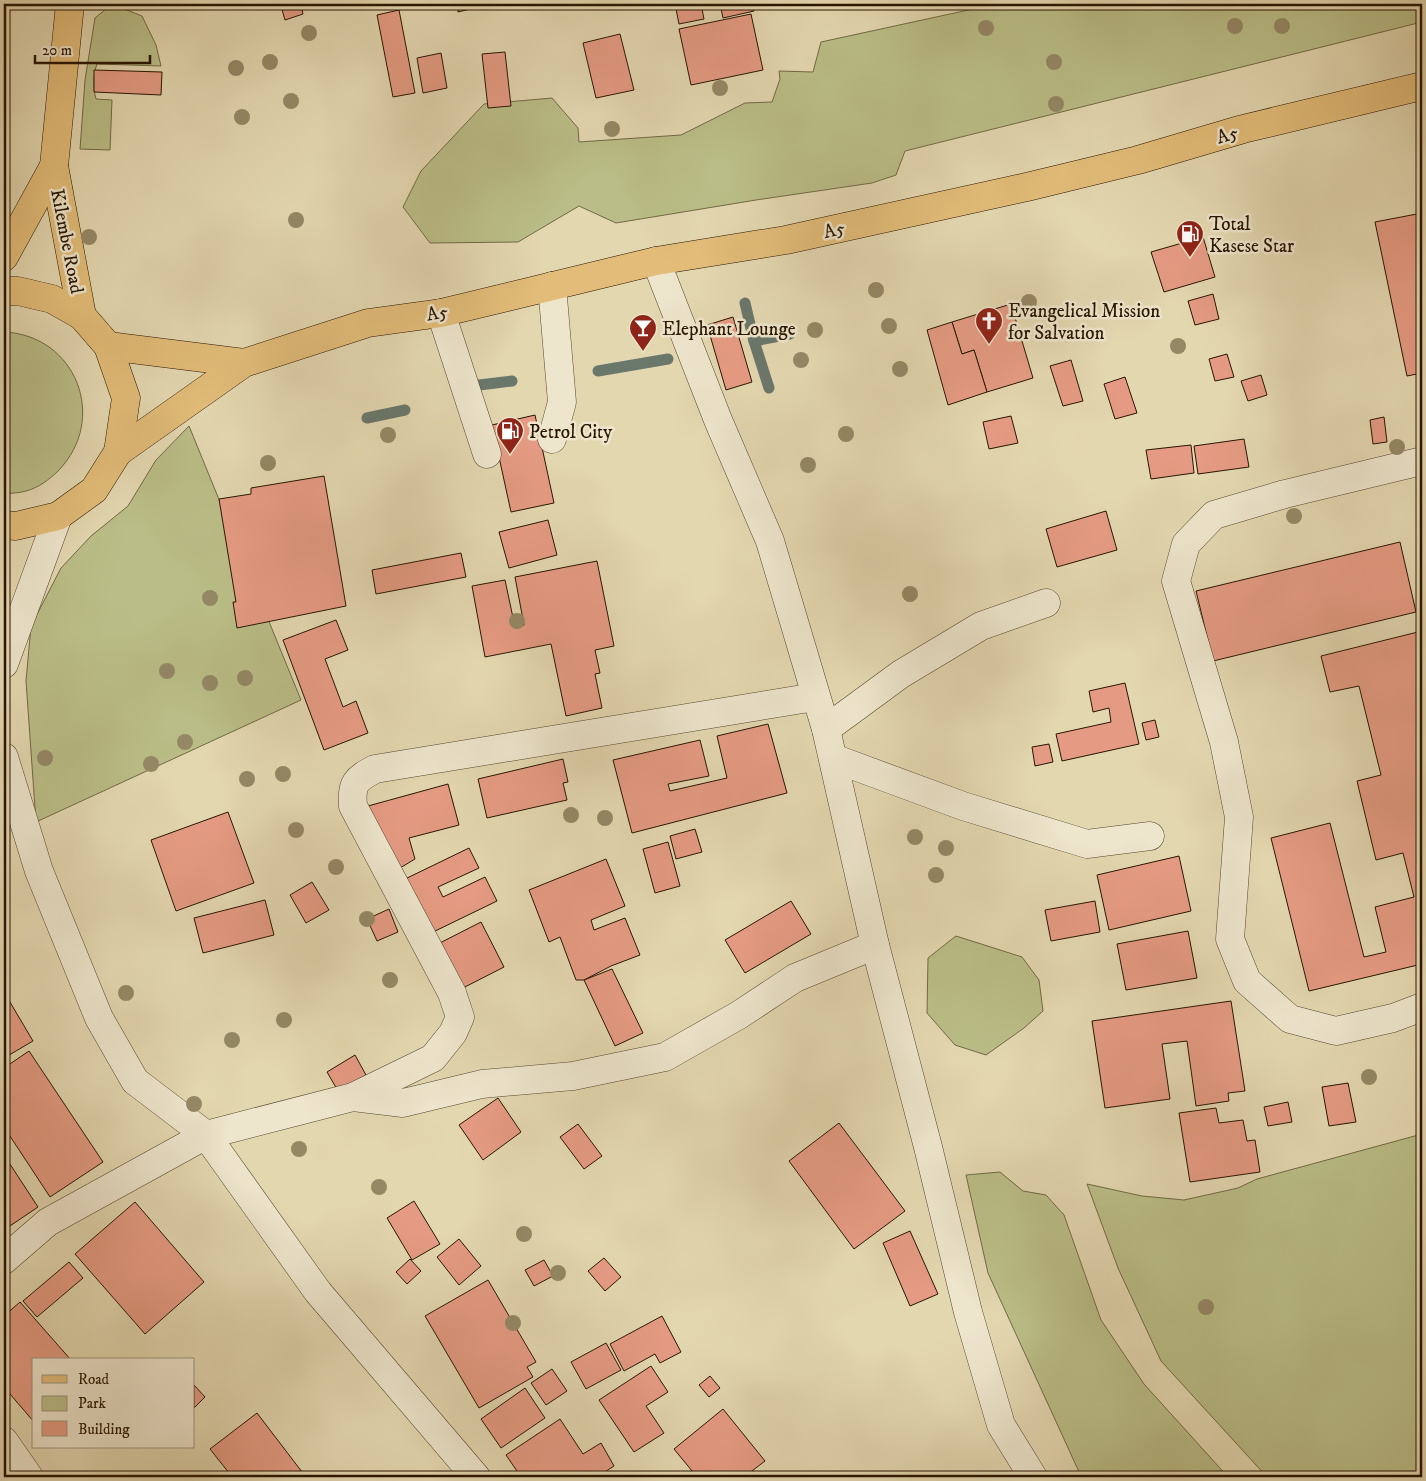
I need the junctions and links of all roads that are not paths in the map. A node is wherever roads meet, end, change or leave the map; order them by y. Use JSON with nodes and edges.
{"nodes":[{"id":1,"x":70,"y":4,"type":"edge"},
{"id":2,"x":1422,"y":86,"type":"edge"},
{"id":3,"x":54,"y":166,"type":"junction"},
{"id":4,"x":4,"y":257,"type":"edge"},
{"id":5,"x":656,"y":261,"type":"junction"},
{"id":6,"x":552,"y":286,"type":"junction"},
{"id":7,"x":4,"y":291,"type":"edge"},
{"id":8,"x":441,"y":313,"type":"junction"},
{"id":9,"x":82,"y":316,"type":"junction"},
{"id":10,"x":108,"y":346,"type":"junction"},
{"id":11,"x":244,"y":363,"type":"junction"},
{"id":12,"x":552,"y":440,"type":"dead end"},
{"id":13,"x":118,"y":452,"type":"junction"},
{"id":14,"x":487,"y":454,"type":"dead end"},
{"id":15,"x":1422,"y":461,"type":"edge"},
{"id":16,"x":58,"y":516,"type":"junction"},
{"id":17,"x":4,"y":524,"type":"edge"},
{"id":18,"x":1046,"y":604,"type":"dead end"},
{"id":19,"x":4,"y":664,"type":"edge"},
{"id":20,"x":815,"y":697,"type":"junction"},
{"id":21,"x":826,"y":729,"type":"junction"},
{"id":22,"x":4,"y":757,"type":"edge"},
{"id":23,"x":833,"y":758,"type":"junction"},
{"id":24,"x":1150,"y":836,"type":"dead end"},
{"id":25,"x":875,"y":944,"type":"junction"},
{"id":26,"x":1422,"y":1007,"type":"edge"},
{"id":27,"x":353,"y":1097,"type":"junction"},
{"id":28,"x":206,"y":1135,"type":"junction"},
{"id":29,"x":4,"y":1260,"type":"edge"},
{"id":30,"x":4,"y":1442,"type":"edge"},
{"id":31,"x":24,"y":1476,"type":"edge"},
{"id":32,"x":476,"y":1477,"type":"edge"},
{"id":33,"x":1033,"y":1477,"type":"edge"}],
"edges":[{"from":1,"to":3,"type":"main road","name":"Kilembe Road"},
{"from":2,"to":5,"type":"main road","name":"A5","number":"A5"},
{"from":3,"to":4,"type":"main road","name":"Kilembe Road"},
{"from":3,"to":9,"type":"main road","name":"Kilembe Road"},
{"from":5,"to":6,"type":"main road","name":"A5","number":"A5"},
{"from":5,"to":20,"type":"street"},
{"from":6,"to":8,"type":"main road","name":"A5","number":"A5"},
{"from":6,"to":12,"type":"street"},
{"from":7,"to":9,"type":"main road","name":"Kilembe Road","number":"A5"},
{"from":8,"to":11,"type":"main road","name":"A5","number":"A5"},
{"from":8,"to":14,"type":"street"},
{"from":9,"to":10,"type":"main road","name":"Kilembe Road","number":"A5"},
{"from":10,"to":11,"type":"main road","name":"A5","number":"A5"},
{"from":10,"to":13,"type":"main road","name":"Kilembe Road","number":"A5"},
{"from":11,"to":13,"type":"main road","name":"A5","number":"A5"},
{"from":13,"to":16,"type":"main road","name":"Kilembe Road","number":"A5"},
{"from":15,"to":26,"type":"street"},
{"from":16,"to":17,"type":"main road","name":"Kilembe Road","number":"A5"},
{"from":16,"to":19,"type":"street"},
{"from":18,"to":21,"type":"street"},
{"from":20,"to":21,"type":"street"},
{"from":20,"to":27,"type":"street"},
{"from":21,"to":23,"type":"street"},
{"from":22,"to":28,"type":"street"},
{"from":23,"to":24,"type":"street"},
{"from":23,"to":25,"type":"street"},
{"from":25,"to":27,"type":"street"},
{"from":25,"to":33,"type":"street"},
{"from":27,"to":28,"type":"street"},
{"from":28,"to":29,"type":"street"},
{"from":28,"to":32,"type":"street"},
{"from":30,"to":31,"type":"street"}]}
